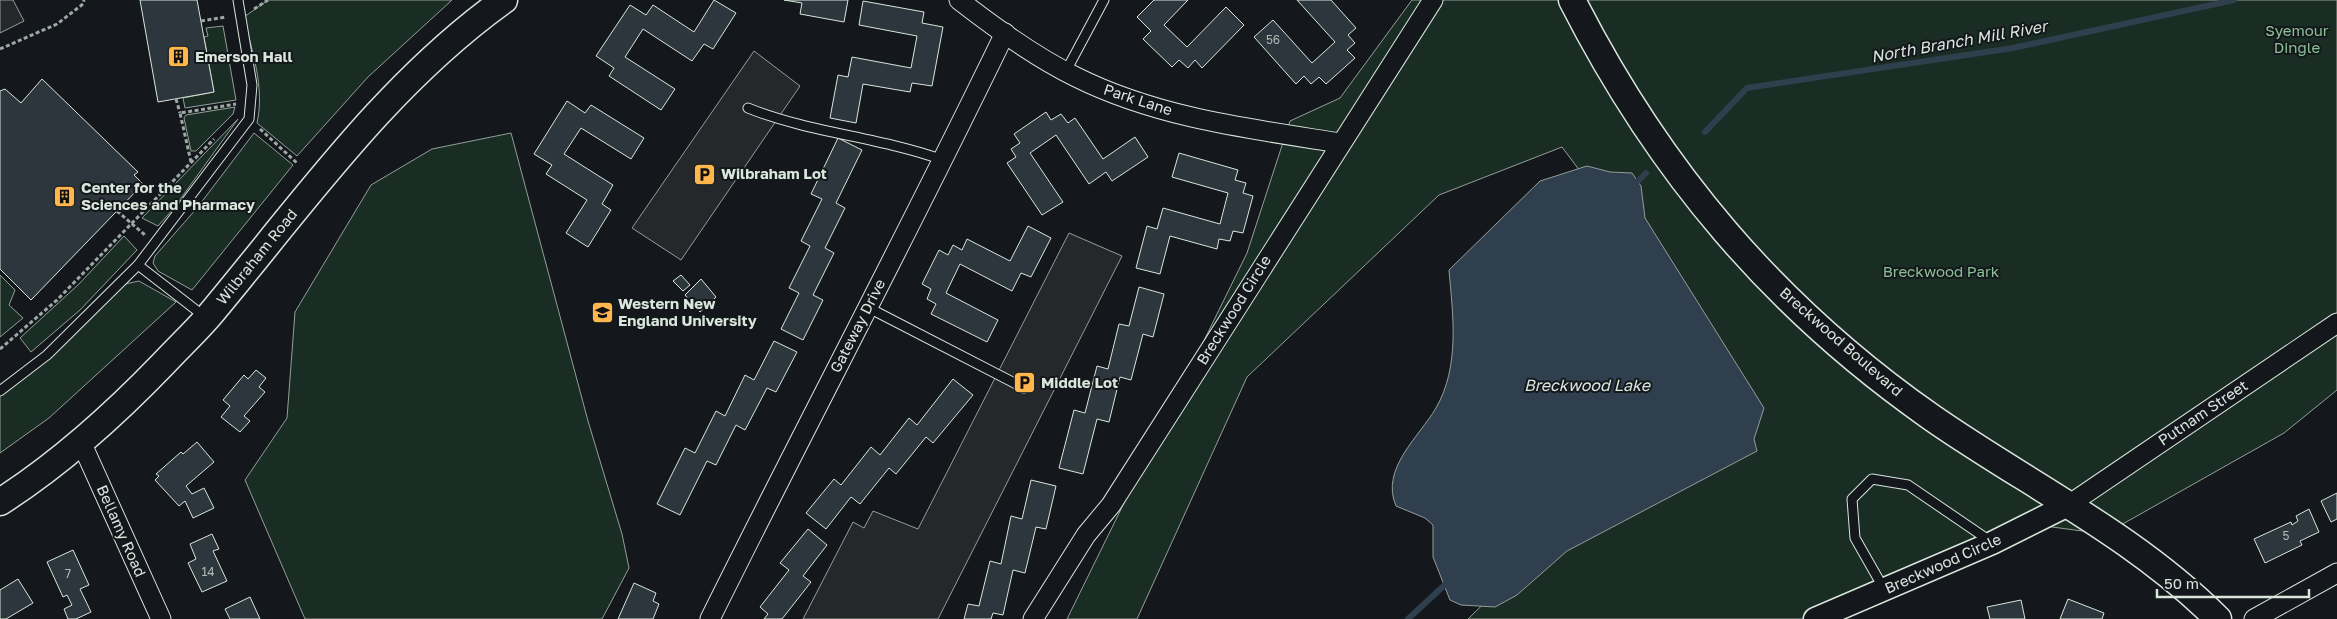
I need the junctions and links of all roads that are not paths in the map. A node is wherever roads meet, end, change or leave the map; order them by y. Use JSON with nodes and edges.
{"nodes":[{"id":1,"x":238,"y":0,"type":"edge"},
{"id":2,"x":504,"y":0,"type":"edge"},
{"id":3,"x":959,"y":0,"type":"edge"},
{"id":4,"x":1104,"y":0,"type":"edge"},
{"id":5,"x":1434,"y":0,"type":"edge"},
{"id":6,"x":1572,"y":0,"type":"edge"},
{"id":7,"x":1005,"y":33,"type":"junction"},
{"id":8,"x":1066,"y":71,"type":"junction"},
{"id":9,"x":748,"y":108,"type":"dead end"},
{"id":10,"x":1340,"y":143,"type":"junction"},
{"id":11,"x":943,"y":160,"type":"junction"},
{"id":12,"x":138,"y":265,"type":"junction"},
{"id":13,"x":867,"y":307,"type":"junction"},
{"id":14,"x":207,"y":318,"type":"junction"},
{"id":15,"x":2337,"y":323,"type":"edge"},
{"id":16,"x":1024,"y":388,"type":"dead end"},
{"id":17,"x":0,"y":391,"type":"edge"},
{"id":18,"x":81,"y":442,"type":"junction"},
{"id":19,"x":0,"y":502,"type":"edge"},
{"id":20,"x":2070,"y":504,"type":"junction"},
{"id":21,"x":1992,"y":543,"type":"junction"},
{"id":22,"x":2337,"y":573,"type":"edge"},
{"id":23,"x":1884,"y":590,"type":"junction"},
{"id":24,"x":161,"y":619,"type":"edge"},
{"id":25,"x":710,"y":619,"type":"edge"},
{"id":26,"x":1033,"y":619,"type":"edge"},
{"id":27,"x":1815,"y":619,"type":"edge"},
{"id":28,"x":2218,"y":619,"type":"edge"},
{"id":29,"x":2254,"y":619,"type":"edge"}],
"edges":[{"from":1,"to":12,"type":"lane"},
{"from":2,"to":14,"type":"main road","name":"Wilbraham Road"},
{"from":3,"to":7,"type":"street","name":"Park Lane"},
{"from":4,"to":8,"type":"lane"},
{"from":5,"to":10,"type":"street","name":"Breckwood Circle"},
{"from":6,"to":20,"type":"main road","name":"Breckwood Boulevard"},
{"from":7,"to":8,"type":"street","name":"Park Lane"},
{"from":7,"to":11,"type":"street","name":"Gateway Drive"},
{"from":8,"to":10,"type":"street","name":"Park Lane"},
{"from":9,"to":11,"type":"lane"},
{"from":10,"to":26,"type":"street","name":"Breckwood Circle"},
{"from":11,"to":13,"type":"street","name":"Gateway Drive"},
{"from":12,"to":14,"type":"lane"},
{"from":12,"to":17,"type":"lane"},
{"from":13,"to":16,"type":"lane"},
{"from":13,"to":25,"type":"street","name":"Gateway Drive"},
{"from":14,"to":18,"type":"main road","name":"Wilbraham Road"},
{"from":15,"to":20,"type":"street","name":"Putnam Street"},
{"from":18,"to":19,"type":"main road","name":"Wilbraham Road"},
{"from":18,"to":24,"type":"street","name":"Bellamy Road"},
{"from":20,"to":21,"type":"street","name":"Breckwood Circle"},
{"from":20,"to":28,"type":"main road","name":"Breckwood Boulevard"},
{"from":21,"to":23,"type":"street","name":"Breckwood Circle"},
{"from":21,"to":23,"type":"lane"},
{"from":22,"to":29,"type":"street"},
{"from":23,"to":27,"type":"street","name":"Breckwood Circle"}]}
